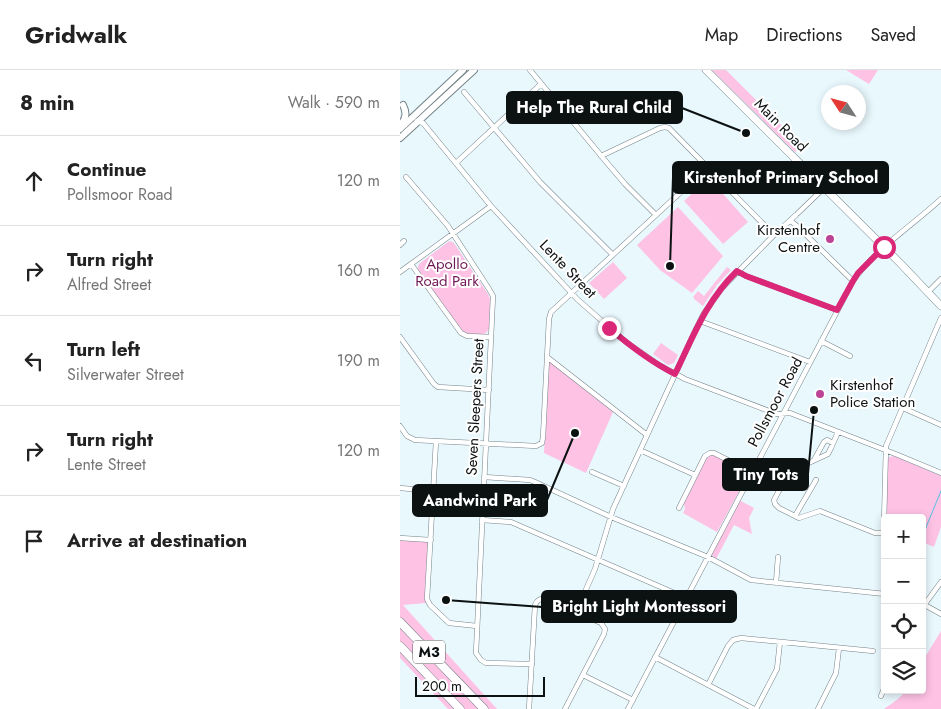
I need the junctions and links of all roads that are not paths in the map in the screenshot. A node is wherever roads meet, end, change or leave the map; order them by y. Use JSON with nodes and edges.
{"nodes":[{"id":1,"x":463,"y":70,"type":"edge"},
{"id":2,"x":474,"y":70,"type":"edge"},
{"id":3,"x":530,"y":70,"type":"edge"},
{"id":4,"x":706,"y":70,"type":"edge"},
{"id":5,"x":542,"y":84,"type":"junction"},
{"id":6,"x":464,"y":92,"type":"dead end"},
{"id":7,"x":403,"y":106,"type":"dead end"},
{"id":8,"x":419,"y":118,"type":"junction"},
{"id":9,"x":400,"y":127,"type":"edge"},
{"id":10,"x":494,"y":128,"type":"junction"},
{"id":11,"x":400,"y":138,"type":"edge"},
{"id":12,"x":601,"y":156,"type":"junction"},
{"id":13,"x":456,"y":163,"type":"junction"},
{"id":14,"x":708,"y":167,"type":"junction"},
{"id":15,"x":406,"y":177,"type":"dead end"},
{"id":16,"x":824,"y":188,"type":"junction"},
{"id":17,"x":941,"y":199,"type":"edge"},
{"id":18,"x":491,"y":206,"type":"junction"},
{"id":19,"x":656,"y":215,"type":"junction"},
{"id":20,"x":789,"y":222,"type":"junction"},
{"id":21,"x":452,"y":234,"type":"junction"},
{"id":22,"x":774,"y":234,"type":"junction"},
{"id":23,"x":404,"y":241,"type":"dead end"},
{"id":24,"x":400,"y":245,"type":"edge"},
{"id":25,"x":884,"y":247,"type":"junction"},
{"id":26,"x":612,"y":255,"type":"junction"},
{"id":27,"x":411,"y":264,"type":"junction"},
{"id":28,"x":737,"y":271,"type":"junction"},
{"id":29,"x":400,"y":272,"type":"edge"},
{"id":30,"x":941,"y":279,"type":"edge"},
{"id":31,"x":853,"y":281,"type":"junction"},
{"id":32,"x":928,"y":292,"type":"junction"},
{"id":33,"x":571,"y":293,"type":"junction"},
{"id":34,"x":941,"y":306,"type":"edge"},
{"id":35,"x":837,"y":310,"type":"junction"},
{"id":36,"x":941,"y":318,"type":"edge"},
{"id":37,"x":700,"y":321,"type":"junction"},
{"id":38,"x":400,"y":337,"type":"edge"},
{"id":39,"x":491,"y":337,"type":"junction"},
{"id":40,"x":821,"y":341,"type":"junction"},
{"id":41,"x":850,"y":356,"type":"dead end"},
{"id":42,"x":548,"y":357,"type":"junction"},
{"id":43,"x":810,"y":362,"type":"junction"},
{"id":44,"x":675,"y":374,"type":"junction"},
{"id":45,"x":488,"y":390,"type":"junction"},
{"id":46,"x":902,"y":408,"type":"junction"},
{"id":47,"x":782,"y":414,"type":"junction"},
{"id":48,"x":941,"y":425,"type":"edge"},
{"id":49,"x":400,"y":426,"type":"edge"},
{"id":50,"x":838,"y":432,"type":"junction"},
{"id":51,"x":647,"y":435,"type":"junction"},
{"id":52,"x":436,"y":441,"type":"junction"},
{"id":53,"x":486,"y":443,"type":"junction"},
{"id":54,"x":833,"y":443,"type":"junction"},
{"id":55,"x":640,"y":450,"type":"junction"},
{"id":56,"x":886,"y":450,"type":"junction"},
{"id":57,"x":814,"y":460,"type":"junction"},
{"id":58,"x":592,"y":472,"type":"dead end"},
{"id":59,"x":752,"y":472,"type":"junction"},
{"id":60,"x":941,"y":473,"type":"edge"},
{"id":61,"x":695,"y":475,"type":"junction"},
{"id":62,"x":484,"y":477,"type":"junction"},
{"id":63,"x":816,"y":480,"type":"dead end"},
{"id":64,"x":624,"y":486,"type":"junction"},
{"id":65,"x":781,"y":487,"type":"junction"},
{"id":66,"x":400,"y":488,"type":"edge"},
{"id":67,"x":433,"y":491,"type":"junction"},
{"id":68,"x":678,"y":508,"type":"dead end"},
{"id":69,"x":884,"y":514,"type":"edge"},
{"id":70,"x":796,"y":516,"type":"junction"},
{"id":71,"x":611,"y":517,"type":"junction"},
{"id":72,"x":482,"y":520,"type":"junction"},
{"id":73,"x":881,"y":532,"type":"edge"},
{"id":74,"x":400,"y":538,"type":"edge"},
{"id":75,"x":430,"y":540,"type":"junction"},
{"id":76,"x":708,"y":557,"type":"junction"},
{"id":77,"x":778,"y":557,"type":"dead end"},
{"id":78,"x":598,"y":560,"type":"junction"},
{"id":79,"x":776,"y":582,"type":"junction"},
{"id":80,"x":941,"y":582,"type":"edge"},
{"id":81,"x":881,"y":594,"type":"edge"},
{"id":82,"x":686,"y":598,"type":"junction"},
{"id":83,"x":924,"y":604,"type":"edge"},
{"id":84,"x":926,"y":606,"type":"edge"},
{"id":85,"x":576,"y":612,"type":"junction"},
{"id":86,"x":941,"y":614,"type":"edge"},
{"id":87,"x":400,"y":622,"type":"edge"},
{"id":88,"x":477,"y":626,"type":"junction"},
{"id":89,"x":780,"y":642,"type":"junction"},
{"id":90,"x":400,"y":646,"type":"edge"},
{"id":91,"x":839,"y":648,"type":"junction"},
{"id":92,"x":873,"y":651,"type":"dead end"},
{"id":93,"x":656,"y":657,"type":"junction"},
{"id":94,"x":532,"y":664,"type":"junction"},
{"id":95,"x":583,"y":675,"type":"junction"},
{"id":96,"x":708,"y":685,"type":"junction"},
{"id":97,"x":633,"y":700,"type":"junction"},
{"id":98,"x":460,"y":709,"type":"edge"},
{"id":99,"x":484,"y":709,"type":"edge"},
{"id":100,"x":529,"y":709,"type":"edge"},
{"id":101,"x":565,"y":709,"type":"edge"},
{"id":102,"x":628,"y":709,"type":"edge"},
{"id":103,"x":755,"y":709,"type":"edge"},
{"id":104,"x":818,"y":709,"type":"edge"}],
"edges":[{"from":1,"to":8,"type":"main road"},
{"from":2,"to":8,"type":"main road"},
{"from":3,"to":5,"type":"street"},
{"from":4,"to":16,"type":"main road","name":"Main Road"},
{"from":5,"to":10,"type":"street"},
{"from":5,"to":12,"type":"street"},
{"from":6,"to":10,"type":"street"},
{"from":7,"to":9,"type":"main road"},
{"from":8,"to":9,"type":"main road"},
{"from":8,"to":11,"type":"main road"},
{"from":8,"to":13,"type":"street","name":"Lente Street"},
{"from":10,"to":13,"type":"street"},
{"from":10,"to":26,"type":"street"},
{"from":12,"to":14,"type":"street"},
{"from":12,"to":19,"type":"street"},
{"from":13,"to":18,"type":"street","name":"Lente Street"},
{"from":14,"to":19,"type":"street"},
{"from":14,"to":22,"type":"street"},
{"from":15,"to":21,"type":"street","name":"Seven Sleepers Street"},
{"from":16,"to":20,"type":"street"},
{"from":16,"to":25,"type":"main road","name":"Main Road"},
{"from":17,"to":25,"type":"street","name":"Pollsmoor Road"},
{"from":18,"to":21,"type":"street"},
{"from":18,"to":33,"type":"street","name":"Lente Street"},
{"from":19,"to":26,"type":"street"},
{"from":20,"to":22,"type":"street"},
{"from":20,"to":31,"type":"street"},
{"from":21,"to":27,"type":"street"},
{"from":21,"to":39,"type":"street","name":"Seven Sleepers Street"},
{"from":22,"to":28,"type":"street"},
{"from":23,"to":24,"type":"street"},
{"from":25,"to":31,"type":"street","name":"Pollsmoor Road"},
{"from":25,"to":32,"type":"main road","name":"Main Road"},
{"from":26,"to":33,"type":"street"},
{"from":27,"to":29,"type":"street"},
{"from":27,"to":39,"type":"street"},
{"from":28,"to":35,"type":"street"},
{"from":28,"to":37,"type":"street"},
{"from":30,"to":32,"type":"street"},
{"from":31,"to":35,"type":"street","name":"Pollsmoor Road"},
{"from":32,"to":34,"type":"main road","name":"Main Road"},
{"from":33,"to":42,"type":"street"},
{"from":33,"to":44,"type":"street","name":"Lente Street"},
{"from":35,"to":40,"type":"street","name":"Pollsmoor Road"},
{"from":36,"to":46,"type":"street"},
{"from":37,"to":43,"type":"street"},
{"from":37,"to":44,"type":"street"},
{"from":38,"to":45,"type":"street"},
{"from":39,"to":45,"type":"street","name":"Seven Sleepers Street"},
{"from":40,"to":41,"type":"street"},
{"from":40,"to":43,"type":"street","name":"Pollsmoor Road"},
{"from":42,"to":51,"type":"street"},
{"from":42,"to":53,"type":"street"},
{"from":43,"to":47,"type":"street","name":"Pollsmoor Road"},
{"from":44,"to":47,"type":"street","name":"Lente Street"},
{"from":44,"to":51,"type":"street"},
{"from":45,"to":53,"type":"street","name":"Seven Sleepers Street"},
{"from":46,"to":48,"type":"street"},
{"from":46,"to":56,"type":"street"},
{"from":47,"to":50,"type":"street","name":"Lente Street"},
{"from":47,"to":59,"type":"street","name":"Pollsmoor Road"},
{"from":49,"to":52,"type":"street"},
{"from":50,"to":54,"type":"street"},
{"from":50,"to":56,"type":"street","name":"Lente Street"},
{"from":51,"to":55,"type":"street"},
{"from":52,"to":53,"type":"street"},
{"from":52,"to":67,"type":"street"},
{"from":53,"to":62,"type":"street","name":"Seven Sleepers Street"},
{"from":54,"to":57,"type":"street"},
{"from":54,"to":57,"type":"street"},
{"from":55,"to":61,"type":"street"},
{"from":55,"to":64,"type":"street"},
{"from":56,"to":60,"type":"street","name":"Lente Street"},
{"from":56,"to":69,"type":"street"},
{"from":57,"to":65,"type":"street"},
{"from":58,"to":64,"type":"street"},
{"from":59,"to":61,"type":"street"},
{"from":59,"to":65,"type":"street"},
{"from":59,"to":76,"type":"street","name":"Pollsmoor Road"},
{"from":61,"to":68,"type":"street"},
{"from":62,"to":71,"type":"street"},
{"from":62,"to":72,"type":"street","name":"Seven Sleepers Street"},
{"from":63,"to":70,"type":"street"},
{"from":64,"to":71,"type":"street"},
{"from":65,"to":70,"type":"street"},
{"from":66,"to":67,"type":"street"},
{"from":67,"to":75,"type":"street"},
{"from":70,"to":73,"type":"street"},
{"from":71,"to":76,"type":"street"},
{"from":71,"to":78,"type":"street"},
{"from":72,"to":78,"type":"street"},
{"from":72,"to":88,"type":"street","name":"Seven Sleepers Street"},
{"from":74,"to":75,"type":"street"},
{"from":75,"to":88,"type":"street"},
{"from":76,"to":79,"type":"street"},
{"from":76,"to":82,"type":"street","name":"Pollsmoor Road"},
{"from":77,"to":79,"type":"street"},
{"from":78,"to":82,"type":"street"},
{"from":78,"to":85,"type":"street"},
{"from":79,"to":81,"type":"street"},
{"from":80,"to":83,"type":"street"},
{"from":82,"to":93,"type":"street","name":"Pollsmoor Road"},
{"from":84,"to":86,"type":"street"},
{"from":85,"to":94,"type":"street"},
{"from":85,"to":95,"type":"street"},
{"from":87,"to":99,"type":"highway","number":"M3"},
{"from":88,"to":94,"type":"street","name":"Seven Sleepers Street"},
{"from":89,"to":91,"type":"street"},
{"from":89,"to":96,"type":"street"},
{"from":89,"to":103,"type":"street"},
{"from":90,"to":98,"type":"highway","number":"M3"},
{"from":91,"to":92,"type":"street"},
{"from":91,"to":104,"type":"street"},
{"from":93,"to":96,"type":"street"},
{"from":93,"to":97,"type":"street","name":"Pollsmoor Road"},
{"from":94,"to":100,"type":"street"},
{"from":95,"to":97,"type":"street"},
{"from":95,"to":101,"type":"street"},
{"from":96,"to":103,"type":"street"},
{"from":97,"to":102,"type":"street","name":"Pollsmoor Road"}]}
